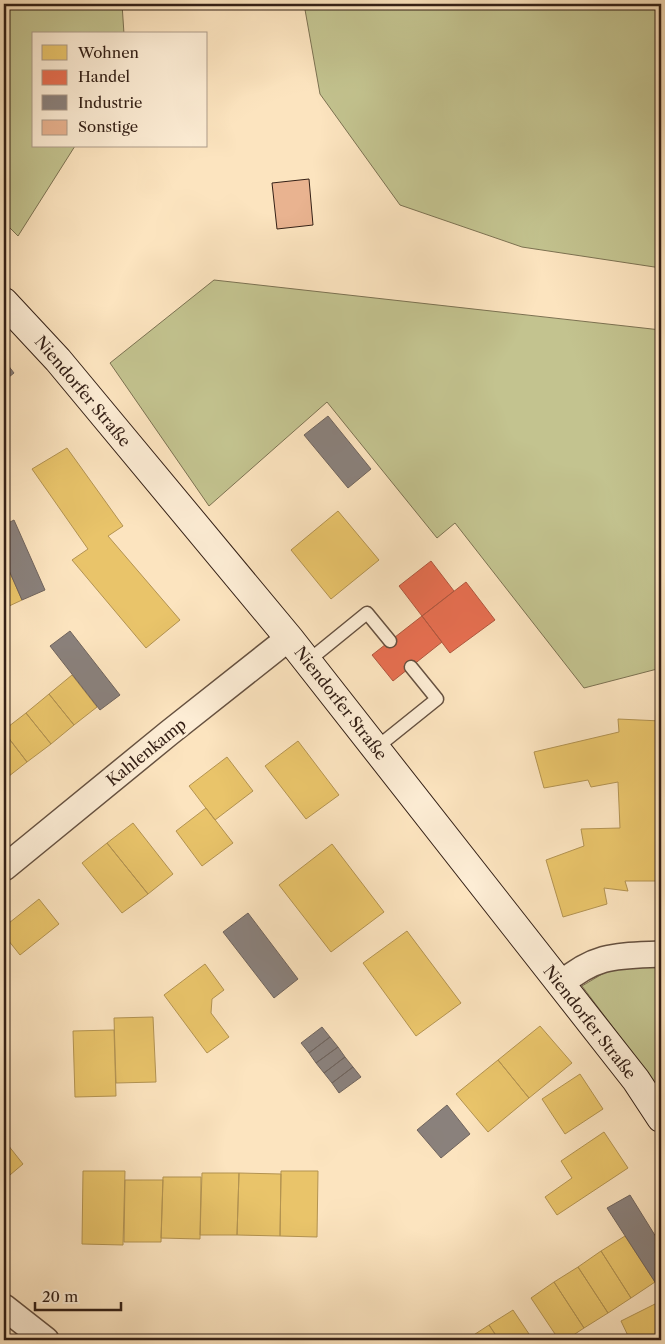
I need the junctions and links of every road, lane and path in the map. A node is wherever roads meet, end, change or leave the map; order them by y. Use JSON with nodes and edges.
{"nodes":[{"id":1,"x":4,"y":302,"type":"edge"},
{"id":2,"x":290,"y":638,"type":"junction"},
{"id":3,"x":390,"y":641,"type":"dead end"},
{"id":4,"x":308,"y":660,"type":"junction"},
{"id":5,"x":411,"y":667,"type":"dead end"},
{"id":6,"x":376,"y":748,"type":"junction"},
{"id":7,"x":4,"y":868,"type":"edge"},
{"id":8,"x":661,"y":954,"type":"edge"},
{"id":9,"x":561,"y":984,"type":"junction"},
{"id":10,"x":661,"y":1118,"type":"edge"},
{"id":11,"x":4,"y":1307,"type":"edge"},
{"id":12,"x":46,"y":1340,"type":"edge"}],
"edges":[{"from":1,"to":2,"type":"main road","name":"Niendorfer Straße"},
{"from":2,"to":4,"type":"main road","name":"Niendorfer Straße"},
{"from":2,"to":7,"type":"street","name":"Kahlenkamp"},
{"from":3,"to":4,"type":"lane"},
{"from":4,"to":6,"type":"main road","name":"Niendorfer Straße"},
{"from":5,"to":6,"type":"lane"},
{"from":6,"to":9,"type":"main road","name":"Niendorfer Straße"},
{"from":8,"to":9,"type":"street"},
{"from":9,"to":10,"type":"main road","name":"Niendorfer Straße"},
{"from":11,"to":12,"type":"street"}]}
